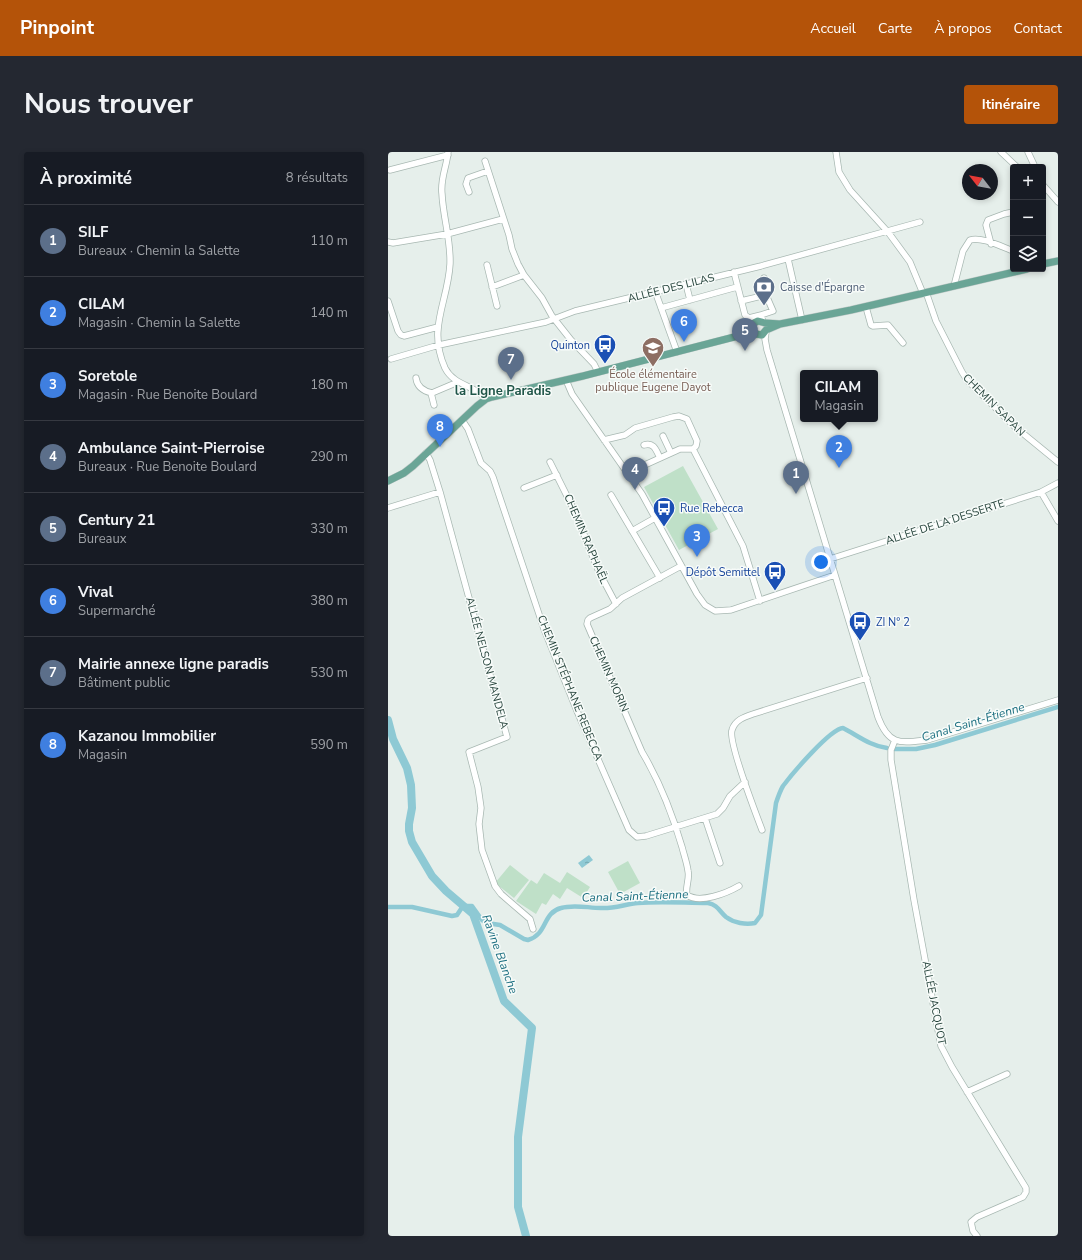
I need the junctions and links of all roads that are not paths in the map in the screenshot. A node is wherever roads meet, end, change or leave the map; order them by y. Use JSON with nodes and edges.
{"nodes":[{"id":1,"x":836,"y":152,"type":"edge"},
{"id":2,"x":1001,"y":152,"type":"edge"},
{"id":3,"x":1028,"y":152,"type":"edge"},
{"id":4,"x":448,"y":154,"type":"edge"},
{"id":5,"x":485,"y":161,"type":"dead end"},
{"id":6,"x":1014,"y":164,"type":"edge"},
{"id":7,"x":1034,"y":164,"type":"edge"},
{"id":8,"x":390,"y":170,"type":"dead end"},
{"id":9,"x":488,"y":171,"type":"junction"},
{"id":10,"x":1046,"y":188,"type":"edge"},
{"id":11,"x":469,"y":192,"type":"dead end"},
{"id":12,"x":1058,"y":202,"type":"edge"},
{"id":13,"x":1010,"y":213,"type":"edge"},
{"id":14,"x":504,"y":219,"type":"junction"},
{"id":15,"x":920,"y":222,"type":"dead end"},
{"id":16,"x":888,"y":232,"type":"junction"},
{"id":17,"x":447,"y":234,"type":"junction"},
{"id":18,"x":388,"y":242,"type":"edge"},
{"id":19,"x":992,"y":244,"type":"junction"},
{"id":20,"x":1010,"y":250,"type":"edge"},
{"id":21,"x":788,"y":259,"type":"junction"},
{"id":22,"x":1058,"y":261,"type":"edge"},
{"id":23,"x":1046,"y":263,"type":"edge"},
{"id":24,"x":487,"y":265,"type":"dead end"},
{"id":25,"x":734,"y":272,"type":"junction"},
{"id":26,"x":1012,"y":272,"type":"edge"},
{"id":27,"x":524,"y":275,"type":"junction"},
{"id":28,"x":764,"y":278,"type":"dead end"},
{"id":29,"x":686,"y":284,"type":"junction"},
{"id":30,"x":954,"y":286,"type":"junction"},
{"id":31,"x":492,"y":287,"type":"junction"},
{"id":32,"x":737,"y":287,"type":"junction"},
{"id":33,"x":655,"y":291,"type":"junction"},
{"id":34,"x":925,"y":293,"type":"junction"},
{"id":35,"x":766,"y":295,"type":"junction"},
{"id":36,"x":690,"y":300,"type":"junction"},
{"id":37,"x":388,"y":301,"type":"edge"},
{"id":38,"x":741,"y":301,"type":"junction"},
{"id":39,"x":497,"y":306,"type":"dead end"},
{"id":40,"x":866,"y":307,"type":"junction"},
{"id":41,"x":661,"y":308,"type":"junction"},
{"id":42,"x":554,"y":319,"type":"junction"},
{"id":43,"x":802,"y":320,"type":"junction"},
{"id":44,"x":764,"y":324,"type":"junction"},
{"id":45,"x":438,"y":327,"type":"junction"},
{"id":46,"x":755,"y":332,"type":"junction"},
{"id":47,"x":903,"y":343,"type":"dead end"},
{"id":48,"x":439,"y":345,"type":"junction"},
{"id":49,"x":767,"y":350,"type":"junction"},
{"id":50,"x":677,"y":352,"type":"junction"},
{"id":51,"x":391,"y":359,"type":"dead end"},
{"id":52,"x":598,"y":372,"type":"junction"},
{"id":53,"x":416,"y":378,"type":"dead end"},
{"id":54,"x":566,"y":380,"type":"junction"},
{"id":55,"x":458,"y":382,"type":"junction"},
{"id":56,"x":431,"y":392,"type":"junction"},
{"id":57,"x":486,"y":399,"type":"junction"},
{"id":58,"x":434,"y":405,"type":"dead end"},
{"id":59,"x":462,"y":420,"type":"junction"},
{"id":60,"x":663,"y":436,"type":"dead end"},
{"id":61,"x":604,"y":440,"type":"junction"},
{"id":62,"x":644,"y":445,"type":"dead end"},
{"id":63,"x":693,"y":449,"type":"junction"},
{"id":64,"x":426,"y":453,"type":"junction"},
{"id":65,"x":671,"y":453,"type":"junction"},
{"id":66,"x":660,"y":458,"type":"junction"},
{"id":67,"x":550,"y":462,"type":"dead end"},
{"id":68,"x":1058,"y":462,"type":"edge"},
{"id":69,"x":627,"y":473,"type":"junction"},
{"id":70,"x":557,"y":475,"type":"junction"},
{"id":71,"x":388,"y":480,"type":"edge"},
{"id":72,"x":1058,"y":483,"type":"edge"},
{"id":73,"x":524,"y":488,"type":"dead end"},
{"id":74,"x":440,"y":492,"type":"junction"},
{"id":75,"x":1041,"y":492,"type":"junction"},
{"id":76,"x":611,"y":495,"type":"dead end"},
{"id":77,"x":388,"y":508,"type":"edge"},
{"id":78,"x":655,"y":518,"type":"junction"},
{"id":79,"x":1058,"y":521,"type":"edge"},
{"id":80,"x":632,"y":531,"type":"junction"},
{"id":81,"x":830,"y":558,"type":"junction"},
{"id":82,"x":680,"y":566,"type":"junction"},
{"id":83,"x":835,"y":575,"type":"junction"},
{"id":84,"x":660,"y":578,"type":"junction"},
{"id":85,"x":760,"y":601,"type":"junction"},
{"id":86,"x":616,"y":604,"type":"junction"},
{"id":87,"x":867,"y":678,"type":"junction"},
{"id":88,"x":1058,"y":700,"type":"edge"},
{"id":89,"x":895,"y":740,"type":"junction"},
{"id":90,"x":745,"y":782,"type":"junction"},
{"id":91,"x":705,"y":818,"type":"junction"},
{"id":92,"x":676,"y":827,"type":"junction"},
{"id":93,"x":762,"y":830,"type":"dead end"},
{"id":94,"x":720,"y":863,"type":"dead end"},
{"id":95,"x":739,"y":886,"type":"dead end"},
{"id":96,"x":533,"y":929,"type":"dead end"},
{"id":97,"x":1007,"y":1074,"type":"dead end"},
{"id":98,"x":967,"y":1092,"type":"junction"},
{"id":99,"x":977,"y":1236,"type":"edge"}],
"edges":[{"from":1,"to":16,"type":"street","name":"CHEMIN SAPAN"},
{"from":2,"to":6,"type":"street"},
{"from":3,"to":7,"type":"street"},
{"from":4,"to":8,"type":"street"},
{"from":4,"to":17,"type":"street"},
{"from":5,"to":9,"type":"street"},
{"from":9,"to":11,"type":"street"},
{"from":9,"to":14,"type":"street"},
{"from":10,"to":12,"type":"street"},
{"from":13,"to":19,"type":"street"},
{"from":14,"to":17,"type":"street"},
{"from":14,"to":27,"type":"street"},
{"from":15,"to":16,"type":"street","name":"ALLÉE DES LILAS"},
{"from":16,"to":21,"type":"street","name":"ALLÉE DES LILAS"},
{"from":16,"to":34,"type":"street","name":"CHEMIN SAPAN"},
{"from":17,"to":18,"type":"street"},
{"from":17,"to":45,"type":"street"},
{"from":19,"to":20,"type":"street"},
{"from":19,"to":30,"type":"street"},
{"from":21,"to":25,"type":"street","name":"ALLÉE DES LILAS"},
{"from":21,"to":43,"type":"street"},
{"from":22,"to":23,"type":"main road"},
{"from":24,"to":31,"type":"street"},
{"from":25,"to":29,"type":"street","name":"ALLÉE DES LILAS"},
{"from":25,"to":32,"type":"street"},
{"from":26,"to":30,"type":"main road"},
{"from":27,"to":31,"type":"street"},
{"from":27,"to":42,"type":"street"},
{"from":28,"to":35,"type":"street"},
{"from":29,"to":33,"type":"street","name":"ALLÉE DES LILAS"},
{"from":29,"to":36,"type":"street"},
{"from":30,"to":34,"type":"main road"},
{"from":31,"to":39,"type":"street"},
{"from":32,"to":36,"type":"street"},
{"from":32,"to":38,"type":"street"},
{"from":33,"to":41,"type":"street"},
{"from":33,"to":42,"type":"street","name":"ALLÉE DES LILAS"},
{"from":34,"to":40,"type":"main road"},
{"from":34,"to":68,"type":"street","name":"CHEMIN SAPAN"},
{"from":35,"to":38,"type":"street"},
{"from":35,"to":44,"type":"street"},
{"from":36,"to":41,"type":"street"},
{"from":37,"to":45,"type":"street"},
{"from":38,"to":44,"type":"street"},
{"from":40,"to":43,"type":"main road"},
{"from":40,"to":47,"type":"street"},
{"from":41,"to":50,"type":"street"},
{"from":42,"to":48,"type":"street","name":"ALLÉE DES LILAS"},
{"from":42,"to":52,"type":"street"},
{"from":43,"to":44,"type":"main road"},
{"from":44,"to":46,"type":"main road"},
{"from":44,"to":46,"type":"main road"},
{"from":44,"to":49,"type":"street"},
{"from":45,"to":48,"type":"street"},
{"from":46,"to":49,"type":"street"},
{"from":46,"to":50,"type":"main road"},
{"from":48,"to":51,"type":"street","name":"ALLÉE DES LILAS"},
{"from":48,"to":55,"type":"street"},
{"from":49,"to":81,"type":"street"},
{"from":50,"to":52,"type":"main road"},
{"from":52,"to":54,"type":"main road"},
{"from":53,"to":56,"type":"street"},
{"from":54,"to":57,"type":"main road"},
{"from":54,"to":61,"type":"street"},
{"from":55,"to":56,"type":"street"},
{"from":55,"to":57,"type":"street"},
{"from":56,"to":58,"type":"street"},
{"from":57,"to":59,"type":"main road"},
{"from":59,"to":64,"type":"main road"},
{"from":59,"to":92,"type":"street","name":"CHEMIN STÉPHANE REBECCA"},
{"from":60,"to":65,"type":"street"},
{"from":61,"to":63,"type":"street"},
{"from":61,"to":69,"type":"street"},
{"from":62,"to":66,"type":"street"},
{"from":63,"to":65,"type":"street"},
{"from":63,"to":85,"type":"street"},
{"from":64,"to":71,"type":"main road"},
{"from":64,"to":74,"type":"street","name":"ALLÉE NELSON MANDELA"},
{"from":65,"to":66,"type":"street"},
{"from":66,"to":69,"type":"street"},
{"from":67,"to":70,"type":"street","name":"CHEMIN RAPHAËL"},
{"from":69,"to":78,"type":"street"},
{"from":70,"to":73,"type":"street"},
{"from":70,"to":86,"type":"street","name":"CHEMIN RAPHAËL"},
{"from":72,"to":75,"type":"street","name":"ALLÉE DE LA DESSERTE"},
{"from":74,"to":77,"type":"street"},
{"from":74,"to":96,"type":"street","name":"ALLÉE NELSON MANDELA"},
{"from":75,"to":79,"type":"street"},
{"from":75,"to":81,"type":"street","name":"ALLÉE DE LA DESSERTE"},
{"from":76,"to":80,"type":"street"},
{"from":78,"to":80,"type":"street"},
{"from":78,"to":82,"type":"street"},
{"from":80,"to":84,"type":"street"},
{"from":81,"to":83,"type":"street"},
{"from":82,"to":84,"type":"street","name":"CHEMIN MORIN"},
{"from":82,"to":85,"type":"street"},
{"from":83,"to":85,"type":"street"},
{"from":83,"to":87,"type":"street"},
{"from":84,"to":86,"type":"street","name":"CHEMIN MORIN"},
{"from":86,"to":92,"type":"street","name":"CHEMIN MORIN"},
{"from":87,"to":89,"type":"street"},
{"from":87,"to":90,"type":"street"},
{"from":88,"to":89,"type":"street"},
{"from":89,"to":98,"type":"street","name":"ALLÉE JACQUOT"},
{"from":90,"to":91,"type":"street","name":"CHEMIN STÉPHANE REBECCA"},
{"from":90,"to":93,"type":"street"},
{"from":91,"to":92,"type":"street","name":"CHEMIN STÉPHANE REBECCA"},
{"from":91,"to":94,"type":"street"},
{"from":92,"to":95,"type":"street"},
{"from":97,"to":98,"type":"street"},
{"from":98,"to":99,"type":"street","name":"ALLÉE JACQUOT"}]}
